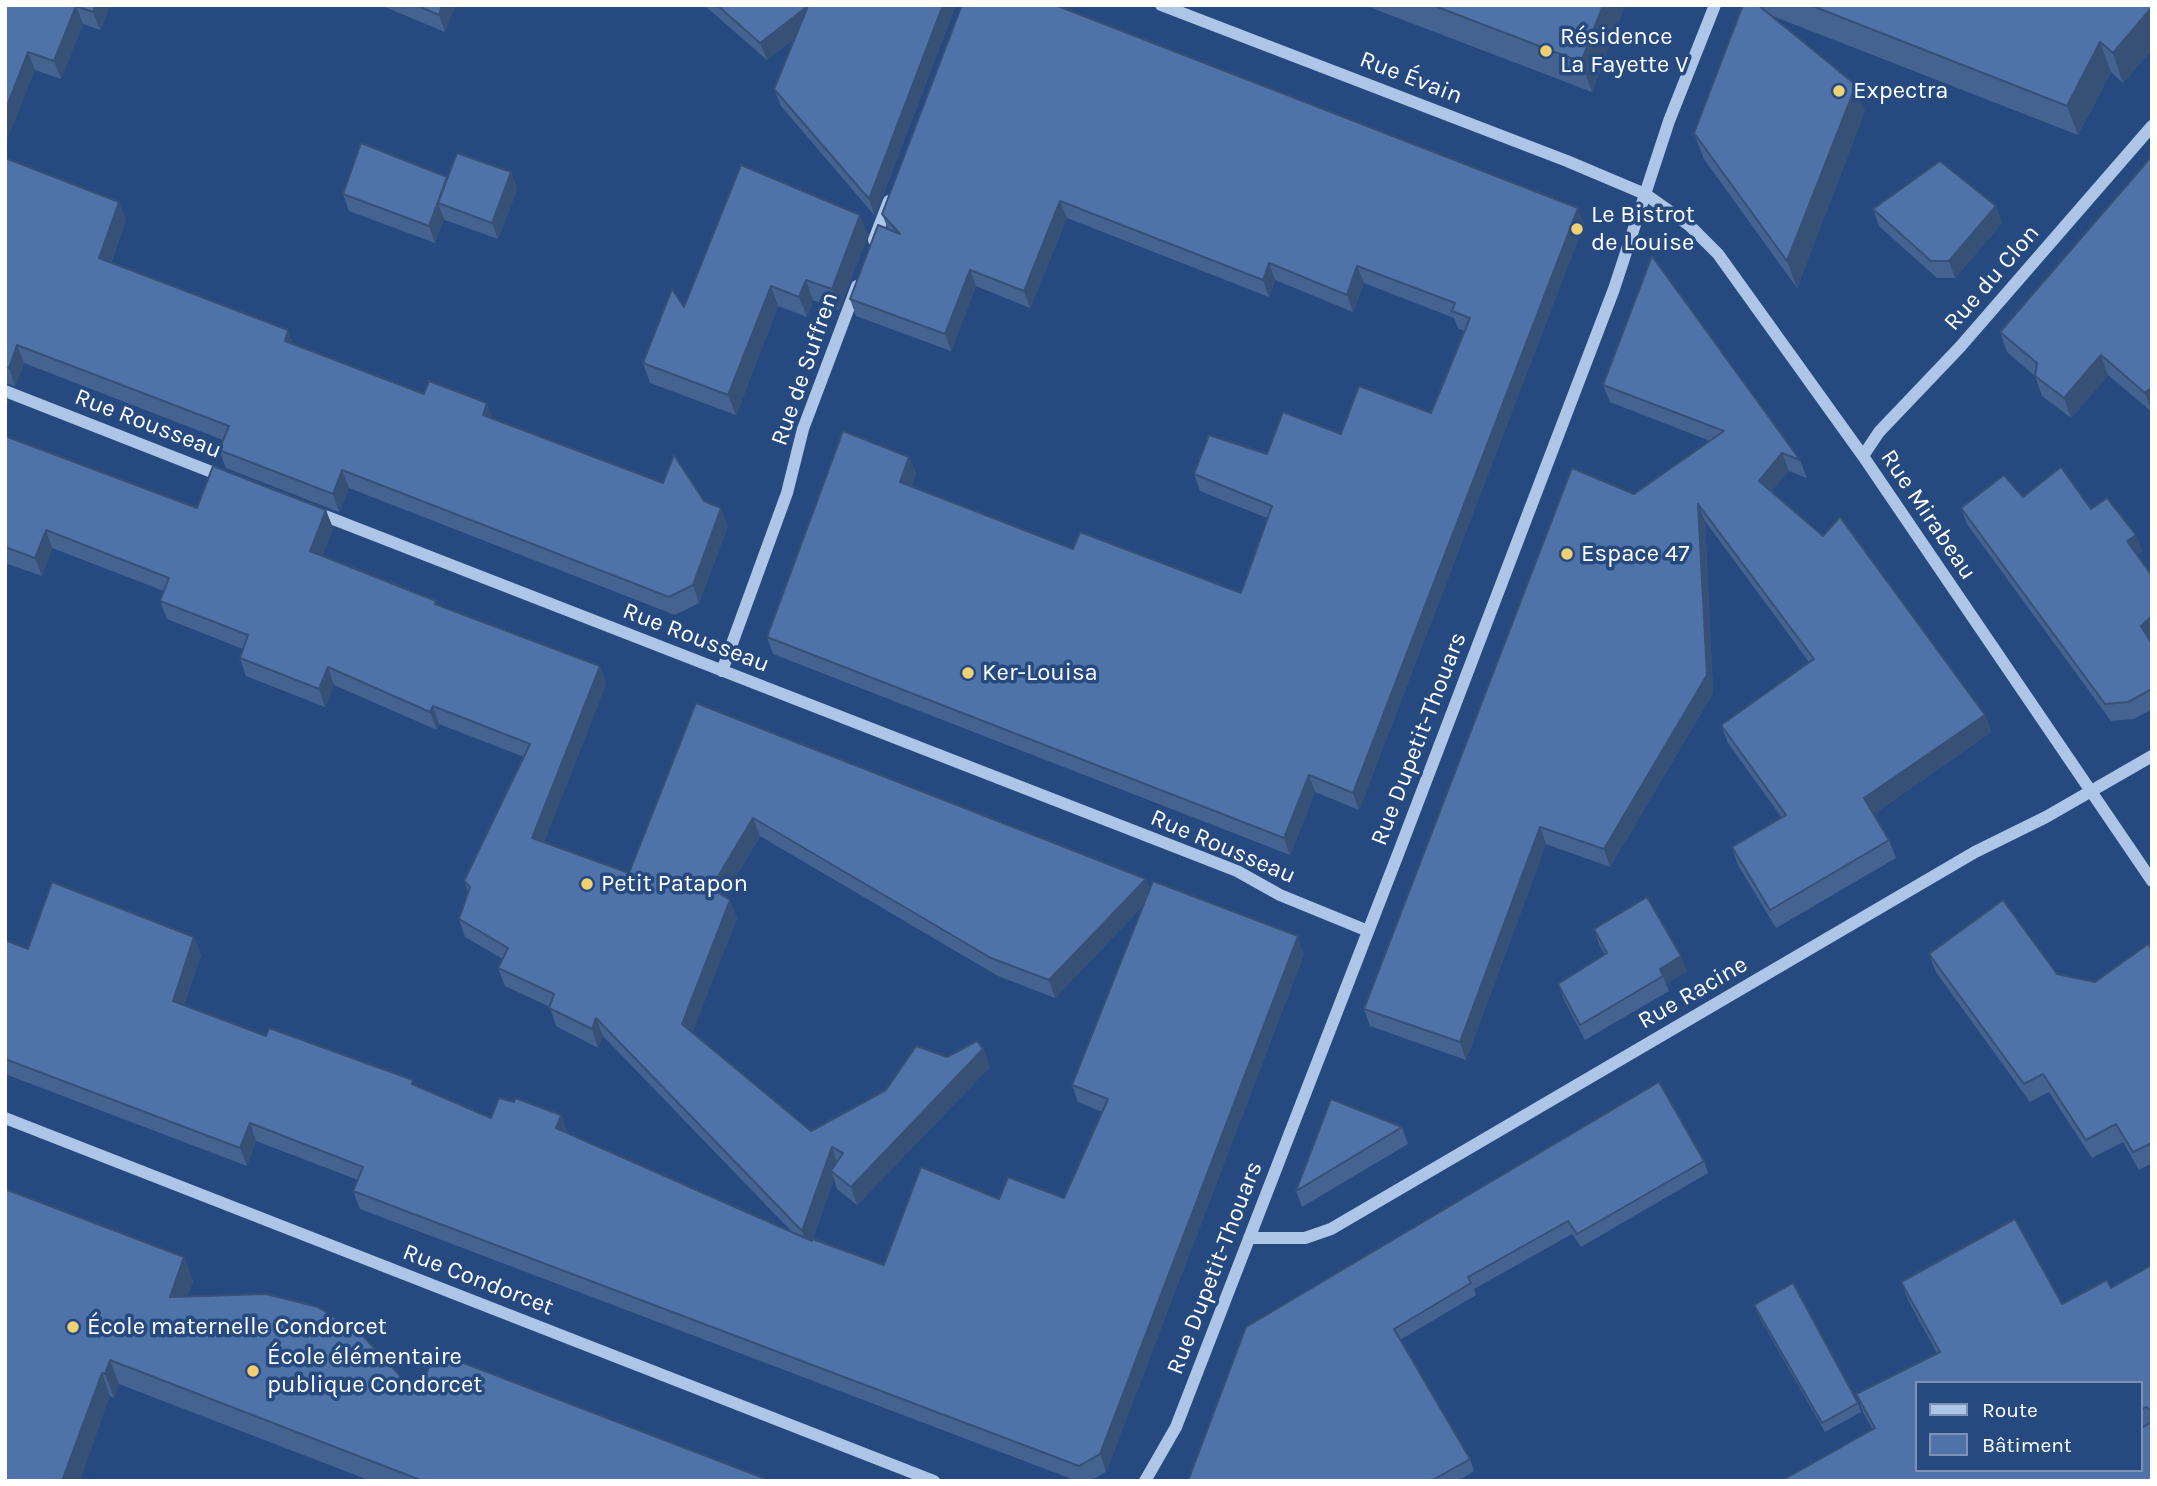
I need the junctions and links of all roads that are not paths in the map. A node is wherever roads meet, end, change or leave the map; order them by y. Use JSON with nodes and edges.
{"nodes":[{"id":1,"x":1161,"y":5,"type":"edge"},
{"id":2,"x":1715,"y":5,"type":"edge"},
{"id":3,"x":2152,"y":127,"type":"edge"},
{"id":4,"x":894,"y":186,"type":"edge"},
{"id":5,"x":1645,"y":194,"type":"junction"},
{"id":6,"x":870,"y":250,"type":"edge"},
{"id":7,"x":860,"y":276,"type":"edge"},
{"id":8,"x":5,"y":391,"type":"edge"},
{"id":9,"x":1863,"y":456,"type":"junction"},
{"id":10,"x":240,"y":483,"type":"edge"},
{"id":11,"x":305,"y":508,"type":"edge"},
{"id":12,"x":722,"y":671,"type":"junction"},
{"id":13,"x":2152,"y":756,"type":"edge"},
{"id":14,"x":2090,"y":792,"type":"junction"},
{"id":15,"x":2152,"y":881,"type":"edge"},
{"id":16,"x":1368,"y":931,"type":"junction"},
{"id":17,"x":5,"y":1118,"type":"edge"},
{"id":18,"x":1249,"y":1238,"type":"junction"},
{"id":19,"x":934,"y":1481,"type":"edge"},
{"id":20,"x":1145,"y":1481,"type":"edge"}],
"edges":[{"from":1,"to":5,"type":"street","name":"Rue Évain"},
{"from":2,"to":5,"type":"street","name":"Rue Dupetit-Thouars"},
{"from":3,"to":9,"type":"street","name":"Rue du Clon"},
{"from":4,"to":6,"type":"street"},
{"from":5,"to":9,"type":"street","name":"Rue Mirabeau"},
{"from":5,"to":16,"type":"street","name":"Rue Dupetit-Thouars"},
{"from":7,"to":12,"type":"street","name":"Rue de Suffren"},
{"from":8,"to":10,"type":"street","name":"Rue Rousseau"},
{"from":9,"to":14,"type":"street","name":"Rue Mirabeau"},
{"from":11,"to":12,"type":"street","name":"Rue Rousseau"},
{"from":12,"to":16,"type":"street","name":"Rue Rousseau"},
{"from":13,"to":14,"type":"street","name":"Rue Racine"},
{"from":14,"to":15,"type":"street","name":"Rue Mirabeau"},
{"from":14,"to":18,"type":"street","name":"Rue Racine"},
{"from":16,"to":18,"type":"street","name":"Rue Dupetit-Thouars"},
{"from":17,"to":19,"type":"street","name":"Rue Condorcet"},
{"from":18,"to":20,"type":"street","name":"Rue Dupetit-Thouars"}]}
